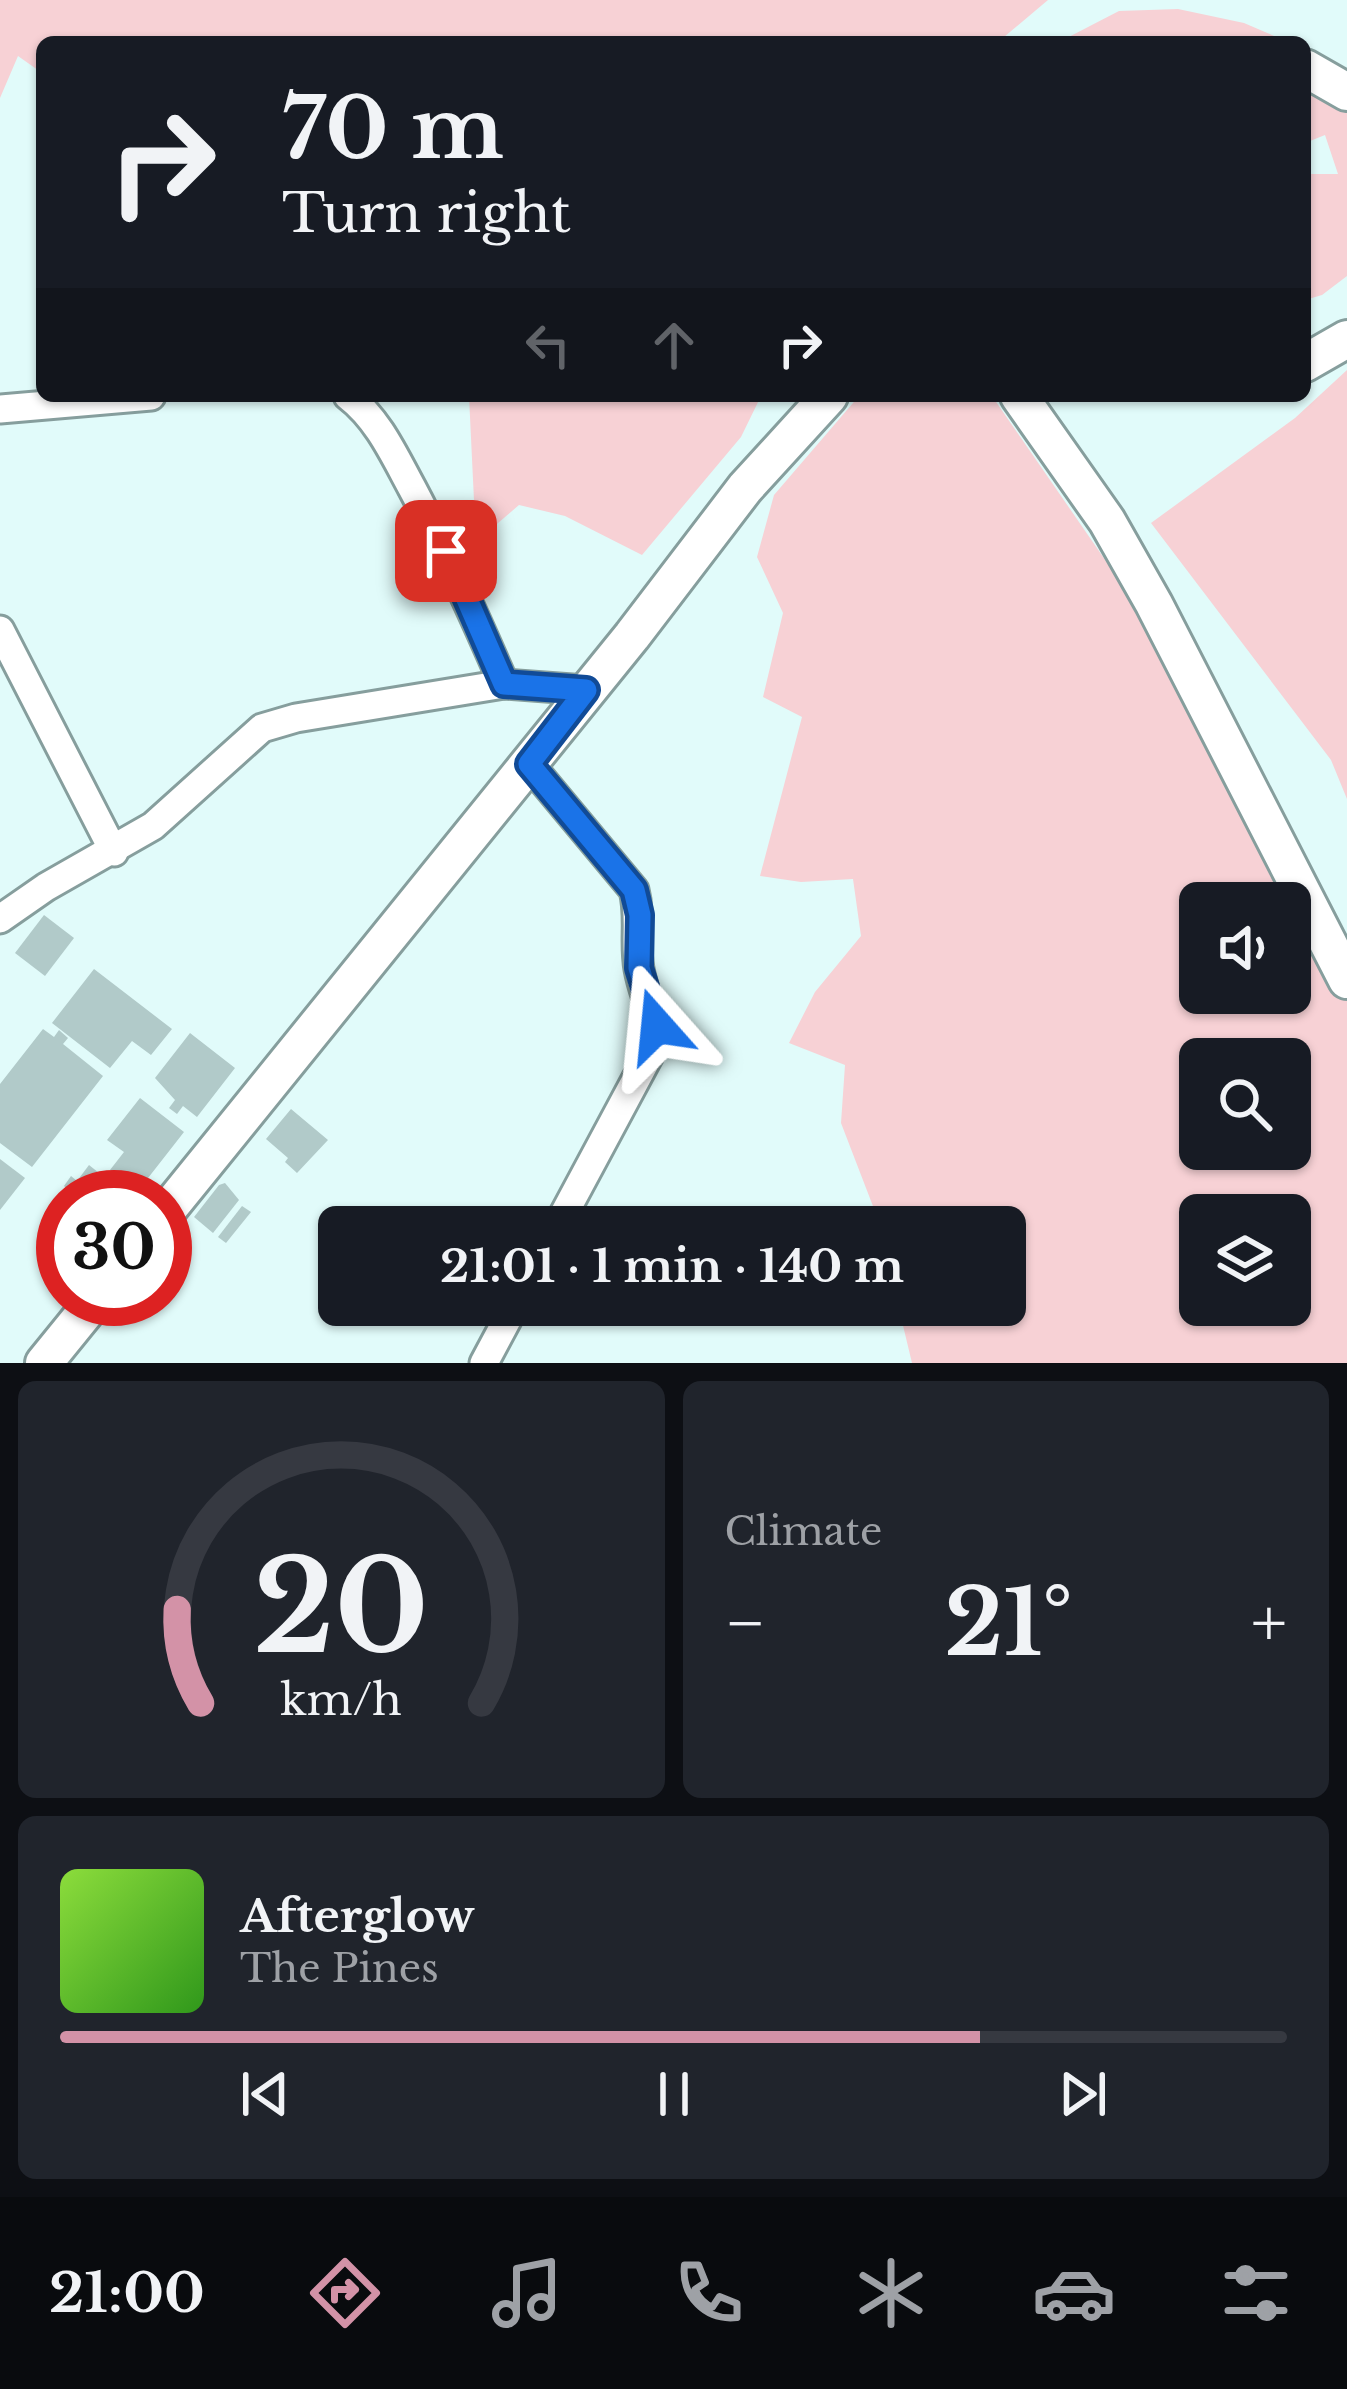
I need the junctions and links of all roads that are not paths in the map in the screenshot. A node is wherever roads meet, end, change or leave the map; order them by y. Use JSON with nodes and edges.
{"nodes":[{"id":1,"x":1311,"y":71,"type":"edge"},
{"id":2,"x":1347,"y":92,"type":"edge"},
{"id":3,"x":1347,"y":339,"type":"edge"},
{"id":4,"x":1311,"y":360,"type":"edge"},
{"id":5,"x":82,"y":402,"type":"edge"},
{"id":6,"x":355,"y":402,"type":"edge"},
{"id":7,"x":824,"y":402,"type":"edge"},
{"id":8,"x":1023,"y":402,"type":"edge"},
{"id":9,"x":0,"y":409,"type":"edge"},
{"id":10,"x":0,"y":630,"type":"edge"},
{"id":11,"x":504,"y":684,"type":"junction"},
{"id":12,"x":586,"y":690,"type":"junction"},
{"id":13,"x":529,"y":764,"type":"junction"},
{"id":14,"x":114,"y":852,"type":"junction"},
{"id":15,"x":0,"y":919,"type":"edge"},
{"id":16,"x":1347,"y":980,"type":"edge"},
{"id":17,"x":192,"y":1181,"type":"edge"},
{"id":18,"x":568,"y":1206,"type":"edge"},
{"id":19,"x":74,"y":1326,"type":"edge"},
{"id":20,"x":504,"y":1326,"type":"edge"},
{"id":21,"x":44,"y":1363,"type":"edge"},
{"id":22,"x":484,"y":1363,"type":"edge"}],
"edges":[{"from":1,"to":2,"type":"street"},
{"from":3,"to":4,"type":"street"},
{"from":5,"to":9,"type":"street"},
{"from":6,"to":11,"type":"street"},
{"from":7,"to":12,"type":"street"},
{"from":8,"to":16,"type":"street"},
{"from":10,"to":14,"type":"street"},
{"from":11,"to":12,"type":"street"},
{"from":11,"to":14,"type":"street"},
{"from":12,"to":13,"type":"street"},
{"from":13,"to":17,"type":"street"},
{"from":13,"to":18,"type":"street"},
{"from":14,"to":15,"type":"street"},
{"from":19,"to":21,"type":"street"},
{"from":20,"to":22,"type":"street"}]}
